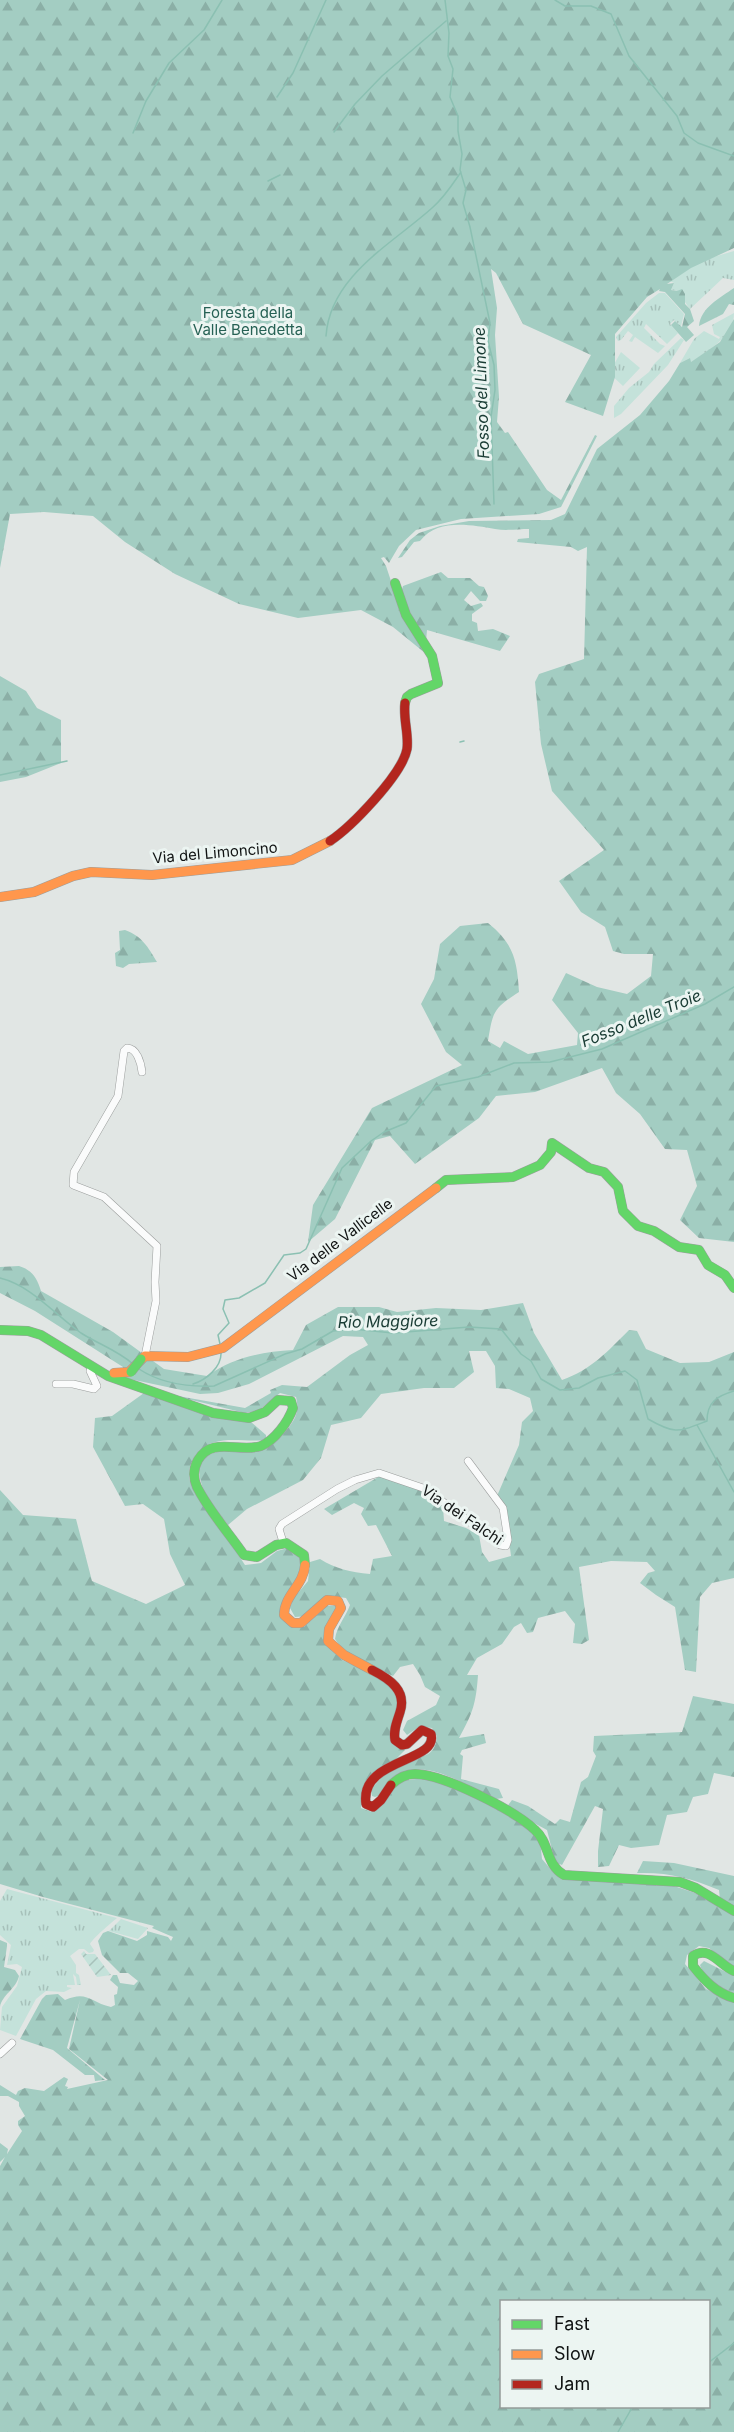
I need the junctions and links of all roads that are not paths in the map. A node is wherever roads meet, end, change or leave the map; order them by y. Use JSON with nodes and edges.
{"nodes":[{"id":1,"x":395,"y":583,"type":"dead end"},
{"id":2,"x":0,"y":897,"type":"edge"},
{"id":3,"x":142,"y":1072,"type":"dead end"},
{"id":4,"x":734,"y":1288,"type":"edge"},
{"id":5,"x":0,"y":1330,"type":"edge"},
{"id":6,"x":143,"y":1357,"type":"junction"},
{"id":7,"x":94,"y":1367,"type":"junction"},
{"id":8,"x":56,"y":1384,"type":"dead end"},
{"id":9,"x":468,"y":1461,"type":"dead end"},
{"id":10,"x":283,"y":1542,"type":"junction"},
{"id":11,"x":734,"y":1911,"type":"edge"},
{"id":12,"x":734,"y":1971,"type":"edge"},
{"id":13,"x":734,"y":1998,"type":"edge"},
{"id":14,"x":12,"y":2043,"type":"dead end"},
{"id":15,"x":0,"y":2054,"type":"edge"}],
"edges":[{"from":1,"to":2,"type":"main road","name":"Via del Limoncino"},
{"from":3,"to":6,"type":"street"},
{"from":4,"to":6,"type":"main road","name":"Via delle Vallicelle"},
{"from":5,"to":7,"type":"main road"},
{"from":6,"to":7,"type":"main road","bridge":true},
{"from":7,"to":8,"type":"street"},
{"from":7,"to":10,"type":"main road"},
{"from":9,"to":10,"type":"street","name":"Via dei Falchi"},
{"from":10,"to":11,"type":"main road"},
{"from":12,"to":13,"type":"main road"},
{"from":14,"to":15,"type":"street"}]}
